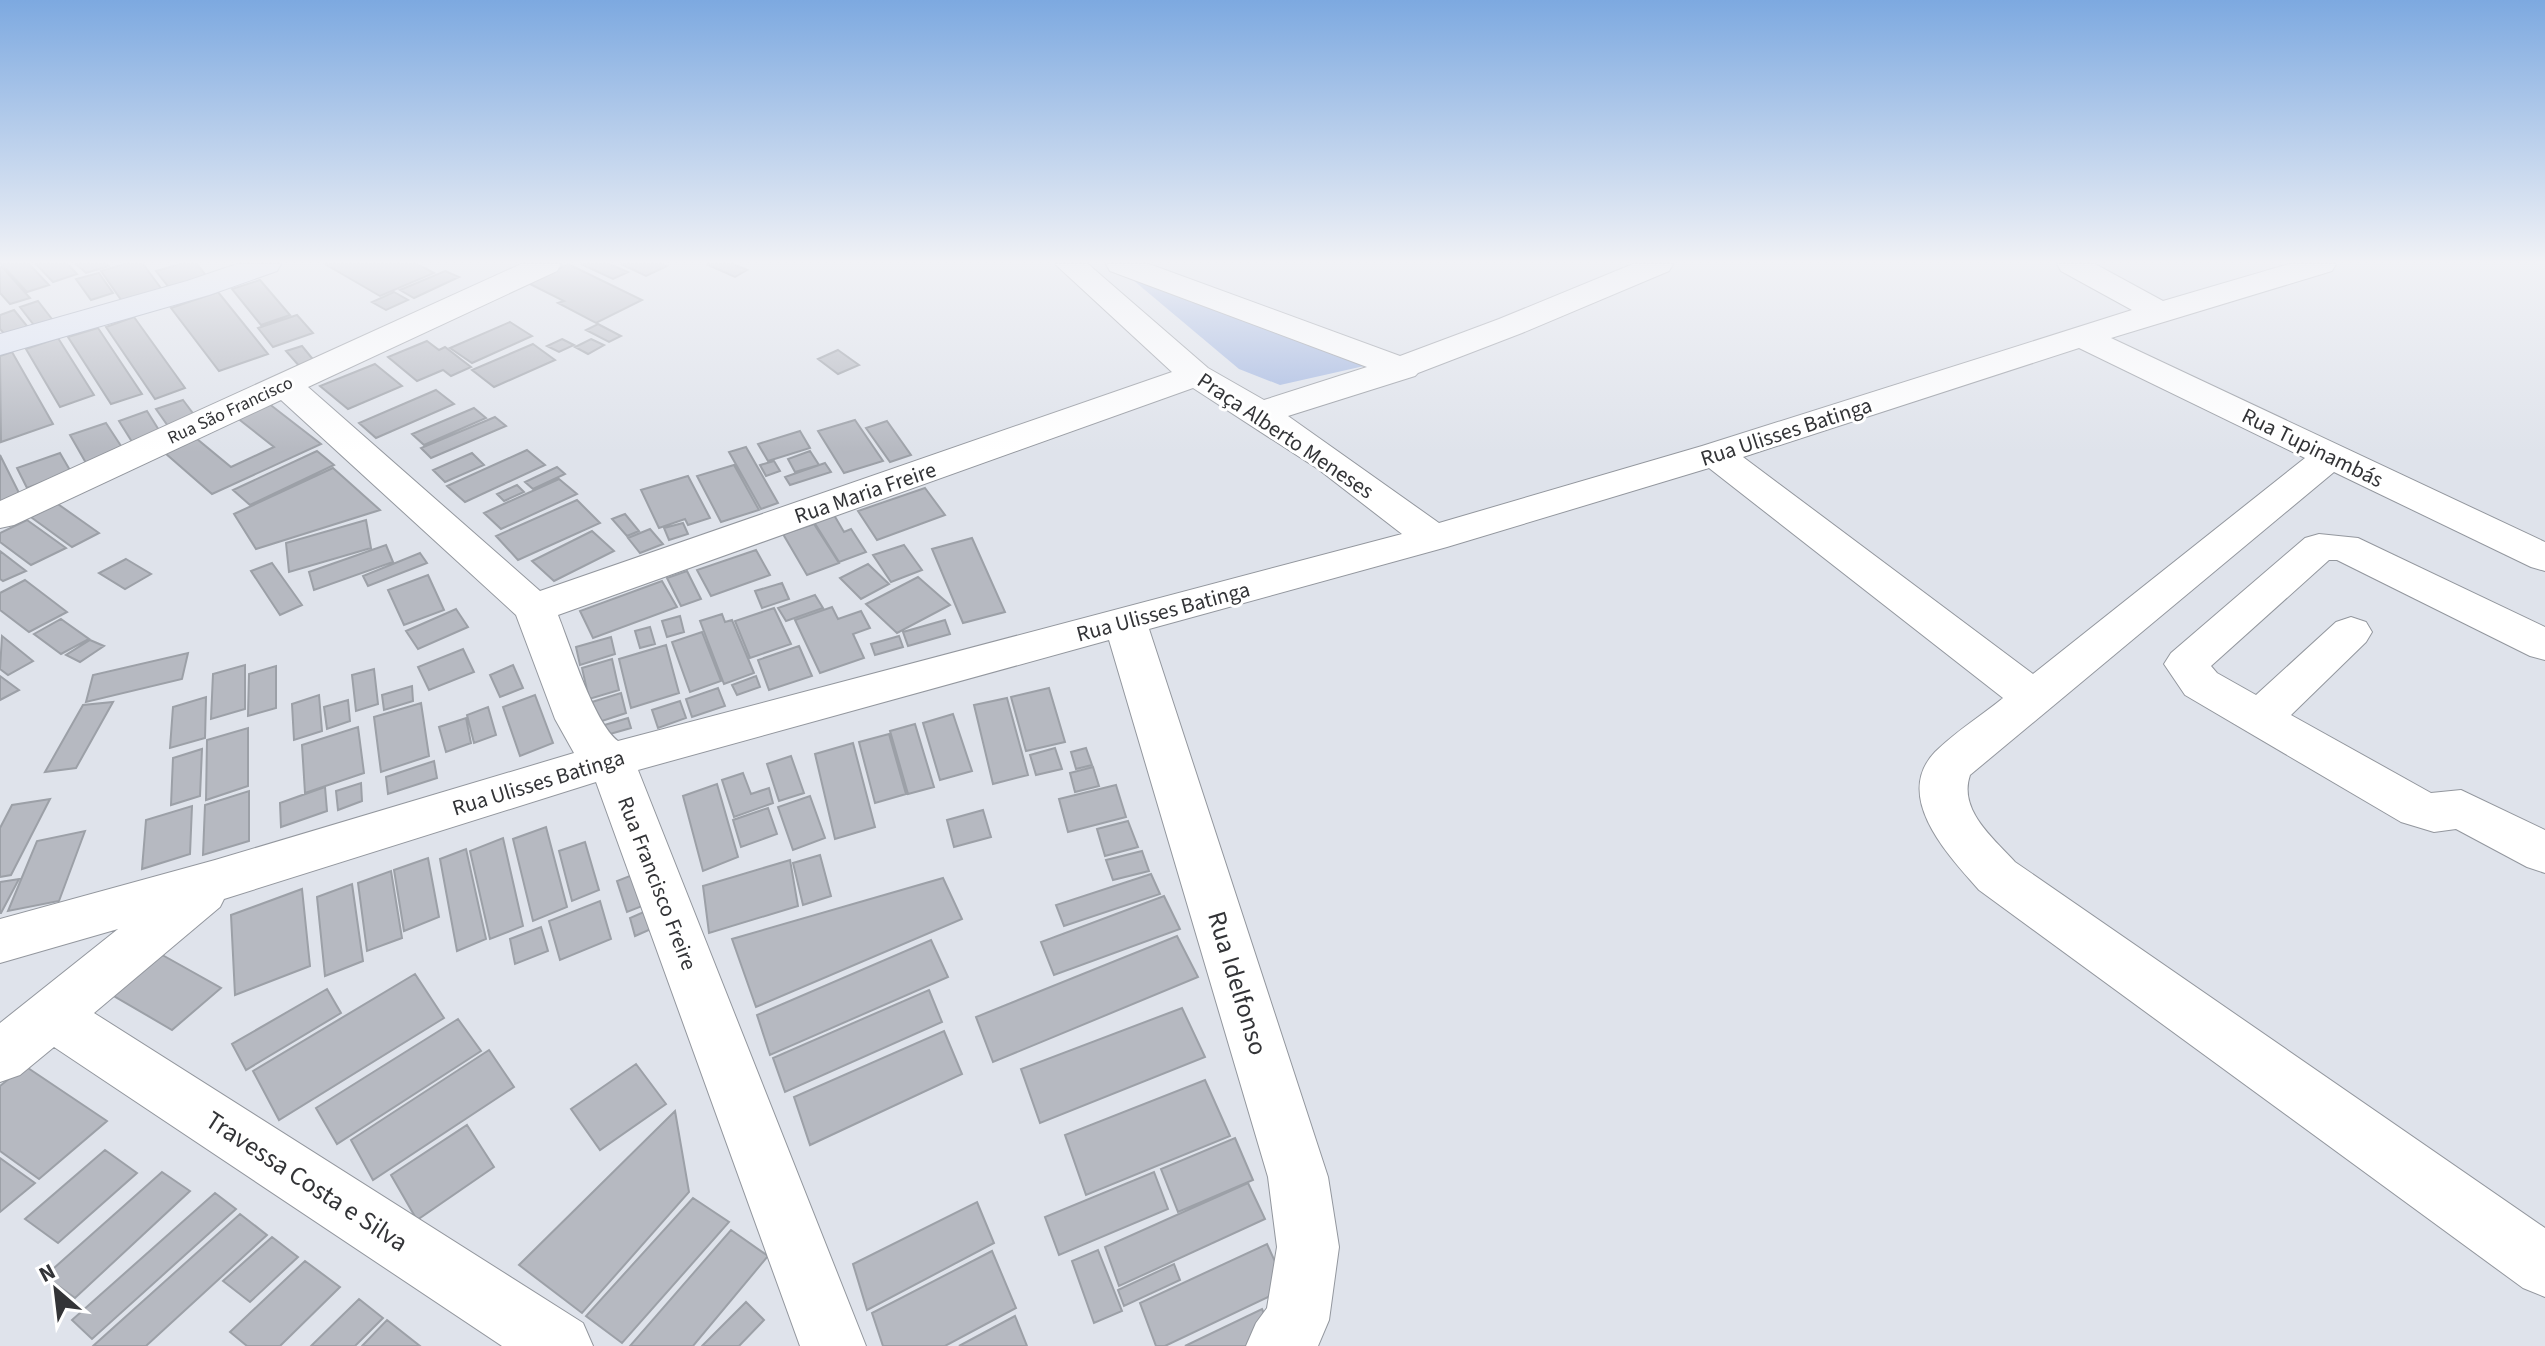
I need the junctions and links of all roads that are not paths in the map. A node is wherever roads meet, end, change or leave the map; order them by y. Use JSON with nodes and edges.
{"nodes":[{"id":1,"x":63,"y":327,"type":"edge"},
{"id":2,"x":408,"y":327,"type":"edge"},
{"id":3,"x":1141,"y":327,"type":"edge"},
{"id":4,"x":1290,"y":327,"type":"edge"},
{"id":5,"x":1511,"y":327,"type":"edge"},
{"id":6,"x":2113,"y":327,"type":"edge"},
{"id":7,"x":2081,"y":336,"type":"junction"},
{"id":8,"x":0,"y":345,"type":"edge"},
{"id":9,"x":1403,"y":369,"type":"junction"},
{"id":10,"x":1196,"y":375,"type":"junction"},
{"id":11,"x":285,"y":385,"type":"junction"},
{"id":12,"x":1260,"y":413,"type":"junction"},
{"id":13,"x":1715,"y":454,"type":"junction"},
{"id":14,"x":2332,"y":455,"type":"junction"},
{"id":15,"x":0,"y":516,"type":"edge"},
{"id":16,"x":1433,"y":538,"type":"junction"},
{"id":17,"x":2545,"y":558,"type":"edge"},
{"id":18,"x":534,"y":608,"type":"junction"},
{"id":19,"x":1125,"y":621,"type":"junction"},
{"id":20,"x":2351,"y":632,"type":"dead end"},
{"id":21,"x":2545,"y":645,"type":"edge"},
{"id":22,"x":2032,"y":697,"type":"junction"},
{"id":23,"x":2260,"y":718,"type":"junction"},
{"id":24,"x":611,"y":760,"type":"junction"},
{"id":25,"x":2545,"y":853,"type":"edge"},
{"id":26,"x":215,"y":881,"type":"junction"},
{"id":27,"x":0,"y":941,"type":"edge"},
{"id":28,"x":53,"y":1016,"type":"junction"},
{"id":29,"x":0,"y":1057,"type":"edge"},
{"id":30,"x":2545,"y":1266,"type":"edge"},
{"id":31,"x":560,"y":1346,"type":"edge"},
{"id":32,"x":833,"y":1346,"type":"edge"},
{"id":33,"x":1279,"y":1346,"type":"edge"}],
"edges":[{"from":1,"to":8,"type":"main road"},
{"from":2,"to":11,"type":"street","name":"Rua São Francisco"},
{"from":3,"to":10,"type":"street","name":"Praça Alberto Meneses"},
{"from":4,"to":9,"type":"street"},
{"from":5,"to":9,"type":"street"},
{"from":6,"to":7,"type":"street","name":"Rua Ulisses Batinga"},
{"from":7,"to":13,"type":"street","name":"Rua Ulisses Batinga"},
{"from":7,"to":14,"type":"street","name":"Rua Tupinambás"},
{"from":9,"to":12,"type":"street"},
{"from":10,"to":12,"type":"street","name":"Praça Alberto Meneses"},
{"from":10,"to":18,"type":"street","name":"Rua Maria Freire"},
{"from":11,"to":15,"type":"street","name":"Rua São Francisco"},
{"from":11,"to":18,"type":"street","name":"Rua Francisco Freire"},
{"from":12,"to":16,"type":"street","name":"Praça Alberto Meneses"},
{"from":13,"to":16,"type":"street","name":"Rua Ulisses Batinga"},
{"from":13,"to":22,"type":"street"},
{"from":14,"to":17,"type":"street","name":"Rua Tupinambás"},
{"from":14,"to":22,"type":"street"},
{"from":16,"to":19,"type":"street","name":"Rua Ulisses Batinga"},
{"from":18,"to":24,"type":"street","name":"Rua Francisco Freire"},
{"from":19,"to":24,"type":"street","name":"Rua Ulisses Batinga"},
{"from":19,"to":33,"type":"street","name":"Rua Idelfonso"},
{"from":20,"to":23,"type":"street"},
{"from":21,"to":23,"type":"street"},
{"from":22,"to":30,"type":"street"},
{"from":23,"to":25,"type":"street"},
{"from":24,"to":26,"type":"street","name":"Rua Ulisses Batinga"},
{"from":24,"to":32,"type":"street","name":"Rua Francisco Freire"},
{"from":26,"to":27,"type":"street","name":"Rua Ulisses Batinga"},
{"from":26,"to":28,"type":"street"},
{"from":28,"to":29,"type":"street"},
{"from":28,"to":31,"type":"street","name":"Travessa Costa e Silva"}]}
